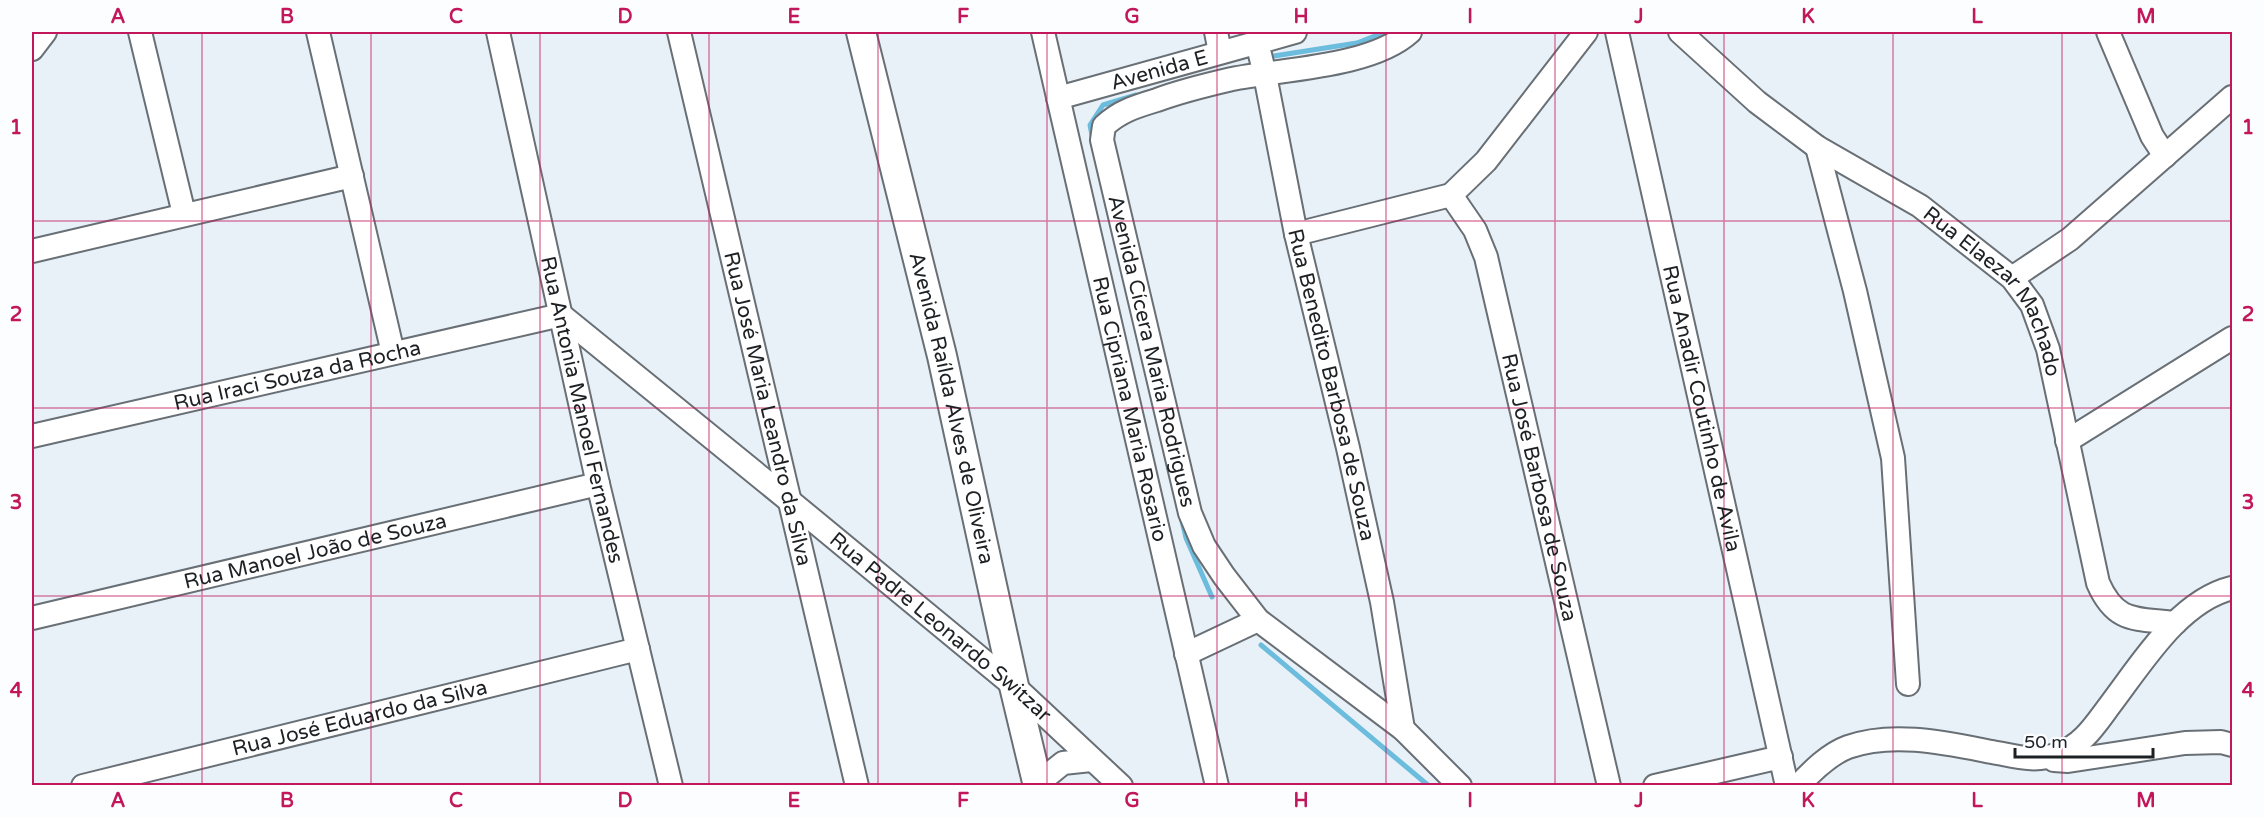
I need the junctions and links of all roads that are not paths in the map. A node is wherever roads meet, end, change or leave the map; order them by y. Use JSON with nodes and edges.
{"nodes":[{"id":1,"x":45,"y":32,"type":"edge"},
{"id":2,"x":140,"y":32,"type":"edge"},
{"id":3,"x":318,"y":32,"type":"edge"},
{"id":4,"x":498,"y":32,"type":"edge"},
{"id":5,"x":679,"y":32,"type":"edge"},
{"id":6,"x":862,"y":32,"type":"edge"},
{"id":7,"x":1043,"y":32,"type":"edge"},
{"id":8,"x":1295,"y":32,"type":"edge"},
{"id":9,"x":1410,"y":32,"type":"edge"},
{"id":10,"x":1586,"y":32,"type":"edge"},
{"id":11,"x":1617,"y":32,"type":"edge"},
{"id":12,"x":1680,"y":32,"type":"edge"},
{"id":13,"x":2108,"y":32,"type":"edge"},
{"id":14,"x":1218,"y":42,"type":"edge"},
{"id":15,"x":1257,"y":42,"type":"junction"},
{"id":16,"x":32,"y":49,"type":"edge"},
{"id":17,"x":1265,"y":75,"type":"junction"},
{"id":18,"x":1058,"y":98,"type":"junction"},
{"id":19,"x":2230,"y":104,"type":"edge"},
{"id":20,"x":1817,"y":147,"type":"junction"},
{"id":21,"x":2165,"y":156,"type":"junction"},
{"id":22,"x":352,"y":176,"type":"junction"},
{"id":23,"x":1451,"y":195,"type":"junction"},
{"id":24,"x":184,"y":214,"type":"junction"},
{"id":25,"x":1296,"y":234,"type":"junction"},
{"id":26,"x":32,"y":251,"type":"edge"},
{"id":27,"x":2012,"y":278,"type":"junction"},
{"id":28,"x":561,"y":315,"type":"junction"},
{"id":29,"x":2232,"y":338,"type":"edge"},
{"id":30,"x":393,"y":353,"type":"junction"},
{"id":31,"x":32,"y":436,"type":"edge"},
{"id":32,"x":2067,"y":441,"type":"junction"},
{"id":33,"x":598,"y":484,"type":"junction"},
{"id":34,"x":791,"y":502,"type":"junction"},
{"id":35,"x":2232,"y":588,"type":"edge"},
{"id":36,"x":32,"y":618,"type":"edge"},
{"id":37,"x":1258,"y":620,"type":"junction"},
{"id":38,"x":2175,"y":623,"type":"junction"},
{"id":39,"x":638,"y":649,"type":"junction"},
{"id":40,"x":1186,"y":654,"type":"junction"},
{"id":41,"x":1908,"y":684,"type":"dead end"},
{"id":42,"x":1014,"y":686,"type":"junction"},
{"id":43,"x":1403,"y":729,"type":"junction"},
{"id":44,"x":2232,"y":745,"type":"edge"},
{"id":45,"x":1781,"y":757,"type":"junction"},
{"id":46,"x":1091,"y":760,"type":"junction"},
{"id":47,"x":2035,"y":760,"type":"junction"},
{"id":48,"x":83,"y":786,"type":"edge"},
{"id":49,"x":671,"y":786,"type":"edge"},
{"id":50,"x":857,"y":786,"type":"edge"},
{"id":51,"x":1040,"y":786,"type":"edge"},
{"id":52,"x":1121,"y":786,"type":"edge"},
{"id":53,"x":1217,"y":786,"type":"edge"},
{"id":54,"x":1460,"y":786,"type":"edge"},
{"id":55,"x":1609,"y":786,"type":"edge"},
{"id":56,"x":1655,"y":786,"type":"edge"},
{"id":57,"x":1787,"y":786,"type":"edge"},
{"id":58,"x":1798,"y":786,"type":"edge"}],
"edges":[{"from":1,"to":16,"type":"street"},
{"from":2,"to":24,"type":"street"},
{"from":3,"to":22,"type":"street"},
{"from":4,"to":28,"type":"street","name":"Rua Antonia Manoel Fernandes"},
{"from":5,"to":34,"type":"street","name":"Rua José Maria Leandro da Silva"},
{"from":6,"to":42,"type":"street","name":"Avenida Raílda Alves de Oliveira"},
{"from":7,"to":18,"type":"street","name":"Rua Cipriana Maria Rosario"},
{"from":8,"to":15,"type":"street","name":"Avenida E"},
{"from":9,"to":17,"type":"street","name":"Avenida Cícera Maria Rodrigues"},
{"from":10,"to":23,"type":"street"},
{"from":11,"to":45,"type":"street","name":"Rua Anadir Coutinho de Avila"},
{"from":12,"to":20,"type":"street","name":"Rua Elaezar Machado"},
{"from":13,"to":21,"type":"street"},
{"from":14,"to":15,"type":"street","name":"Avenida E"},
{"from":14,"to":18,"type":"street","name":"Avenida E"},
{"from":15,"to":17,"type":"street","name":"Rua Benedito Barbosa de Souza"},
{"from":17,"to":25,"type":"street","name":"Rua Benedito Barbosa de Souza"},
{"from":17,"to":37,"type":"street","name":"Avenida Cícera Maria Rodrigues"},
{"from":18,"to":40,"type":"street","name":"Rua Cipriana Maria Rosario"},
{"from":19,"to":21,"type":"street"},
{"from":20,"to":27,"type":"street","name":"Rua Elaezar Machado"},
{"from":20,"to":41,"type":"street"},
{"from":21,"to":27,"type":"street"},
{"from":22,"to":24,"type":"street"},
{"from":22,"to":30,"type":"street"},
{"from":23,"to":25,"type":"street"},
{"from":23,"to":55,"type":"street","name":"Rua José Barbosa de Souza"},
{"from":24,"to":26,"type":"street"},
{"from":25,"to":43,"type":"street","name":"Rua Benedito Barbosa de Souza"},
{"from":27,"to":32,"type":"street","name":"Rua Elaezar Machado"},
{"from":28,"to":30,"type":"street","name":"Rua Iraci Souza da Rocha"},
{"from":28,"to":33,"type":"street","name":"Rua Antonia Manoel Fernandes"},
{"from":28,"to":34,"type":"street","name":"Rua Padre Leonardo Switzar"},
{"from":29,"to":32,"type":"street"},
{"from":30,"to":31,"type":"street","name":"Rua Iraci Souza da Rocha"},
{"from":32,"to":38,"type":"street","name":"Rua Elaezar Machado"},
{"from":33,"to":36,"type":"street","name":"Rua Manoel João de Souza"},
{"from":33,"to":39,"type":"street","name":"Rua Antonia Manoel Fernandes"},
{"from":34,"to":42,"type":"street","name":"Rua Padre Leonardo Switzar"},
{"from":34,"to":50,"type":"street","name":"Rua José Maria Leandro da Silva"},
{"from":35,"to":38,"type":"street"},
{"from":37,"to":40,"type":"street"},
{"from":37,"to":43,"type":"street","name":"Avenida Cícera Maria Rodrigues"},
{"from":38,"to":47,"type":"street"},
{"from":39,"to":48,"type":"street","name":"Rua José Eduardo da Silva"},
{"from":39,"to":49,"type":"street","name":"Rua Antonia Manoel Fernandes"},
{"from":40,"to":53,"type":"street","name":"Rua Cipriana Maria Rosario"},
{"from":42,"to":46,"type":"street","name":"Rua Padre Leonardo Switzar"},
{"from":42,"to":51,"type":"street","name":"Avenida Raílda Alves de Oliveira"},
{"from":43,"to":54,"type":"street","name":"Avenida Cícera Maria Rodrigues"},
{"from":44,"to":47,"type":"street"},
{"from":45,"to":56,"type":"street"},
{"from":45,"to":57,"type":"street","name":"Rua Anadir Coutinho de Avila"},
{"from":46,"to":51,"type":"street"},
{"from":46,"to":52,"type":"street","name":"Rua Padre Leonardo Switzar"},
{"from":47,"to":58,"type":"street"}]}
